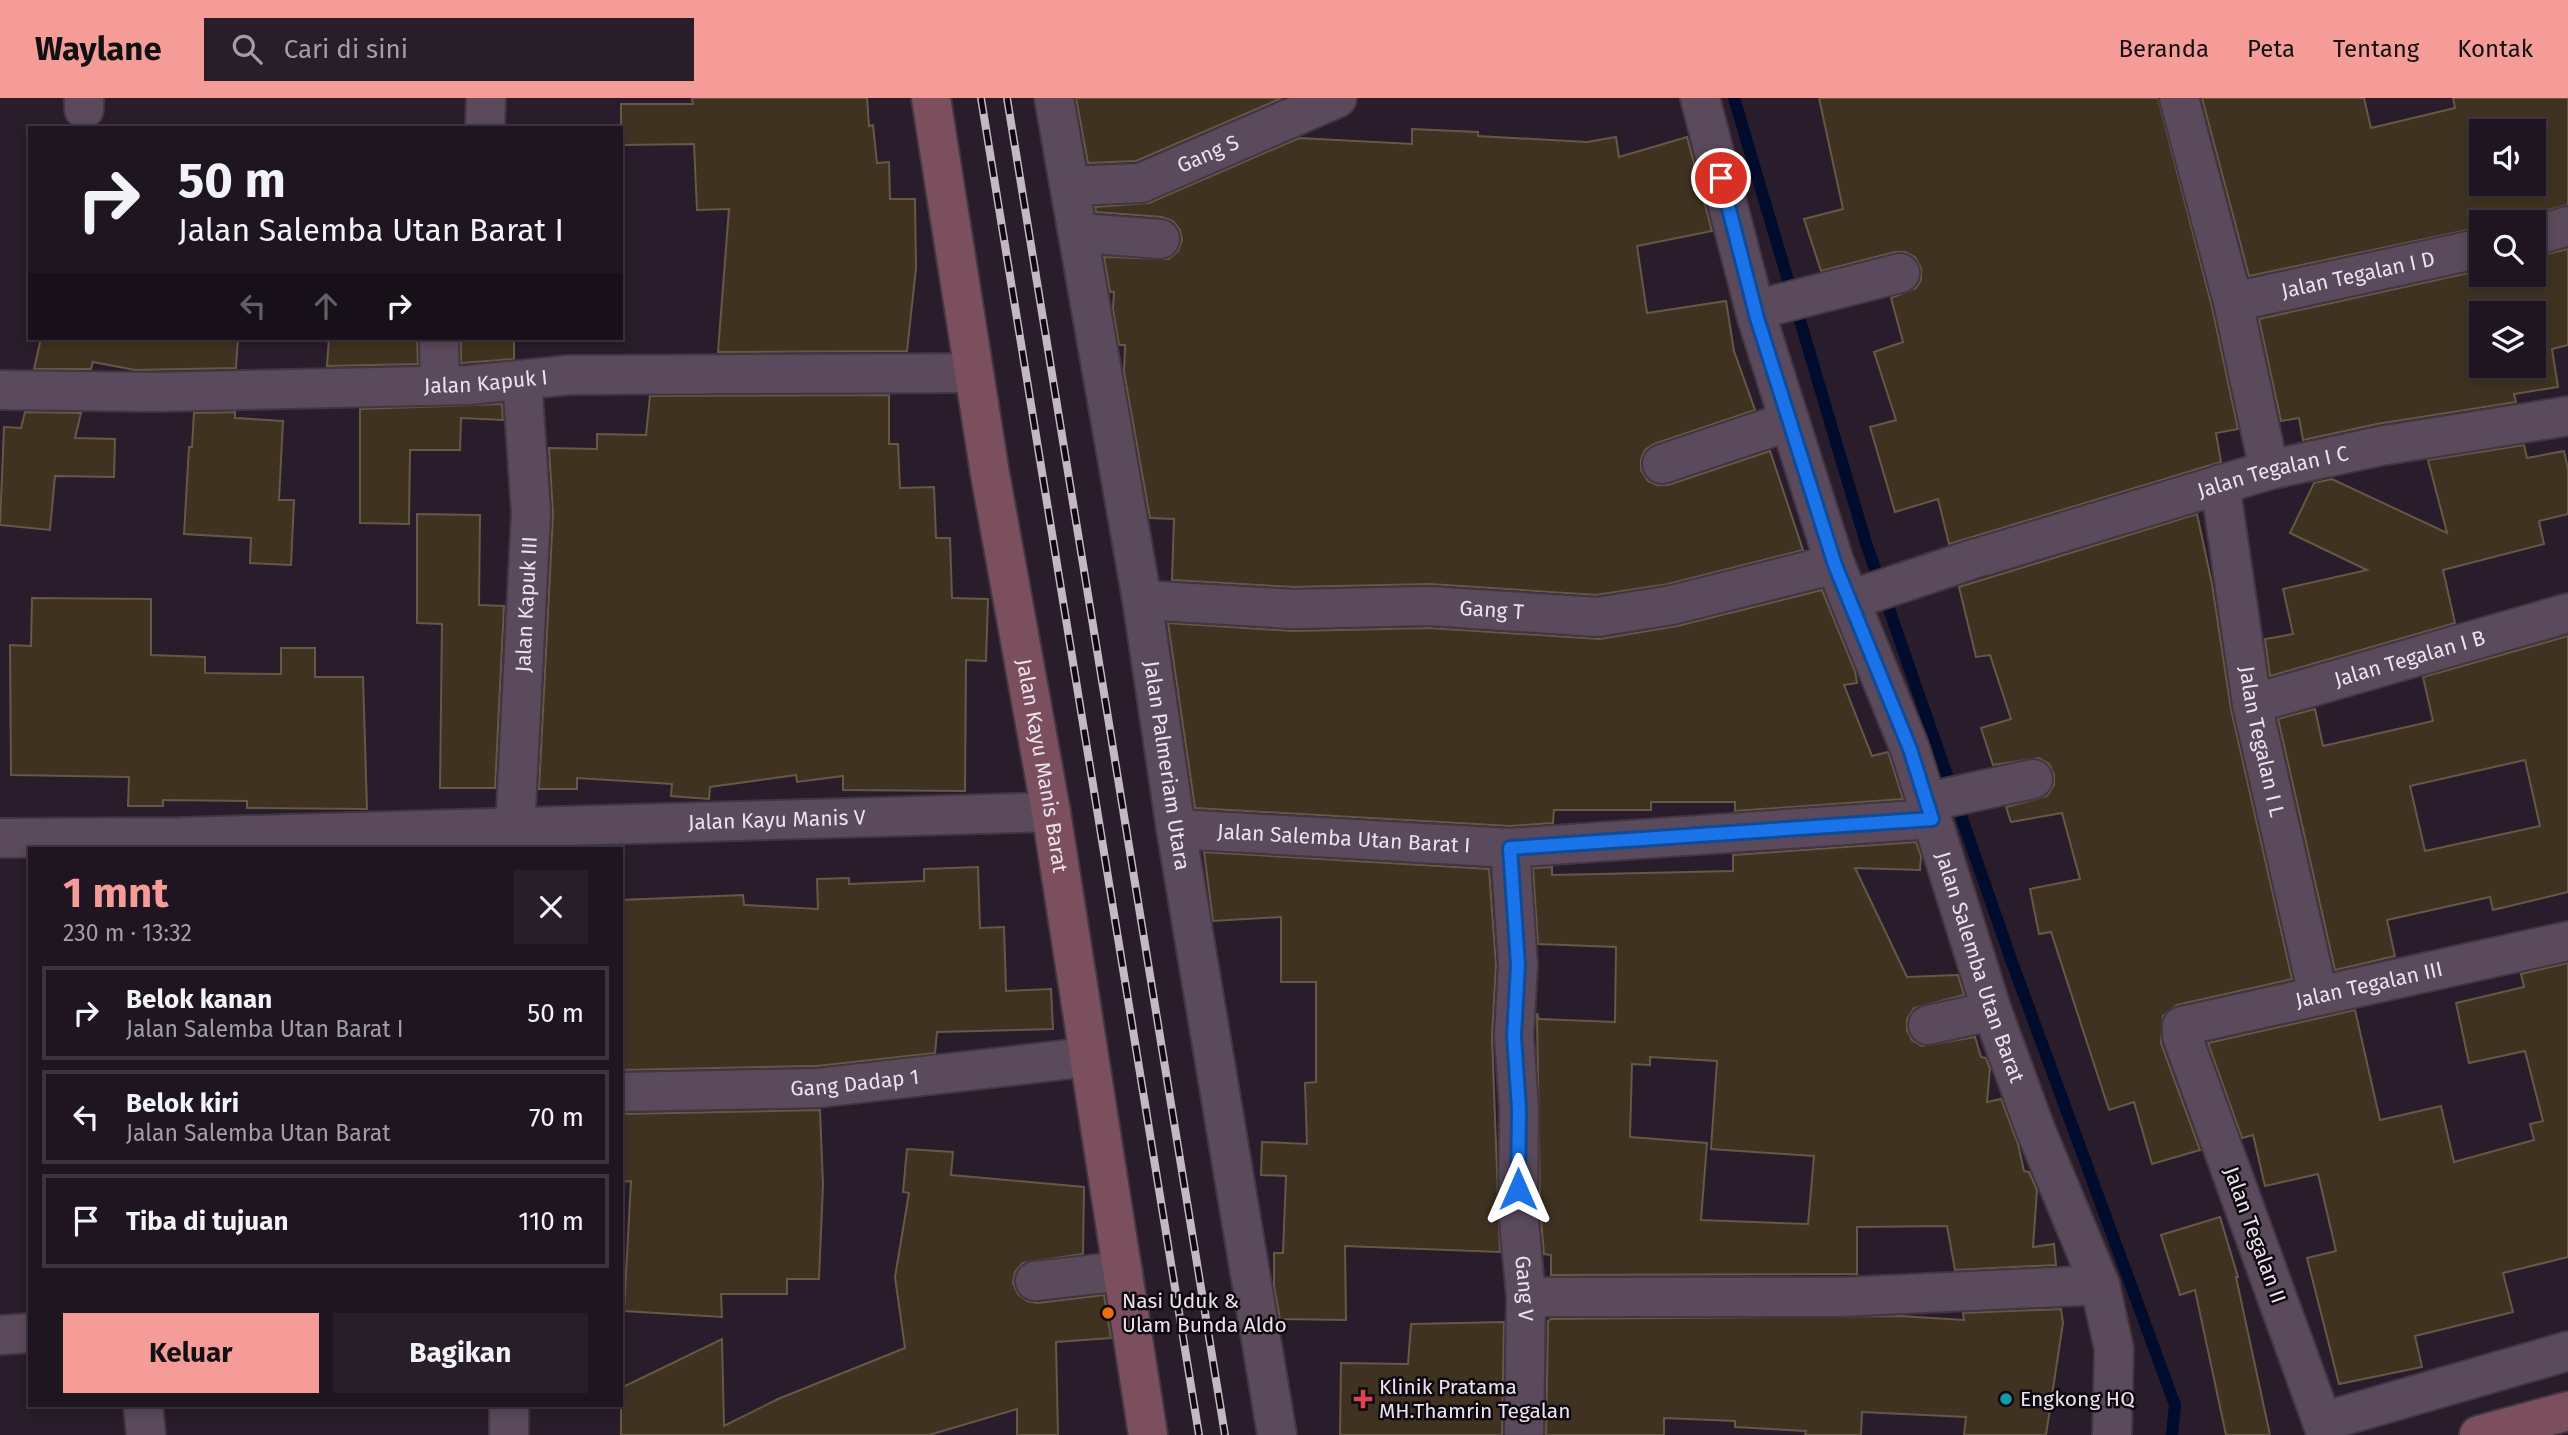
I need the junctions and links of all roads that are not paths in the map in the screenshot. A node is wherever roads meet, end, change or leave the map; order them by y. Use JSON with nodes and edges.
{"nodes":[{"id":1,"x":486,"y":98,"type":"edge"},
{"id":2,"x":931,"y":98,"type":"edge"},
{"id":3,"x":1054,"y":98,"type":"edge"},
{"id":4,"x":1337,"y":98,"type":"edge"},
{"id":5,"x":1700,"y":98,"type":"edge"},
{"id":6,"x":2179,"y":98,"type":"edge"},
{"id":7,"x":485,"y":126,"type":"edge"},
{"id":8,"x":1072,"y":186,"type":"junction"},
{"id":9,"x":2568,"y":226,"type":"edge"},
{"id":10,"x":2546,"y":232,"type":"edge"},
{"id":11,"x":1080,"y":233,"type":"junction"},
{"id":12,"x":1160,"y":239,"type":"dead end"},
{"id":13,"x":2469,"y":251,"type":"edge"},
{"id":14,"x":1900,"y":273,"type":"dead end"},
{"id":15,"x":2233,"y":302,"type":"junction"},
{"id":16,"x":1755,"y":310,"type":"junction"},
{"id":17,"x":439,"y":340,"type":"edge"},
{"id":18,"x":974,"y":373,"type":"junction"},
{"id":19,"x":522,"y":380,"type":"junction"},
{"id":20,"x":440,"y":384,"type":"junction"},
{"id":21,"x":0,"y":390,"type":"edge"},
{"id":22,"x":2568,"y":416,"type":"edge"},
{"id":23,"x":1790,"y":421,"type":"junction"},
{"id":24,"x":1662,"y":464,"type":"dead end"},
{"id":25,"x":2269,"y":470,"type":"junction"},
{"id":26,"x":2220,"y":484,"type":"junction"},
{"id":27,"x":511,"y":547,"type":"dead end"},
{"id":28,"x":1835,"y":565,"type":"junction"},
{"id":29,"x":1857,"y":597,"type":"junction"},
{"id":30,"x":1142,"y":600,"type":"junction"},
{"id":31,"x":2568,"y":613,"type":"edge"},
{"id":32,"x":2252,"y":704,"type":"junction"},
{"id":33,"x":2034,"y":779,"type":"dead end"},
{"id":34,"x":1929,"y":811,"type":"junction"},
{"id":35,"x":1051,"y":812,"type":"junction"},
{"id":36,"x":508,"y":828,"type":"junction"},
{"id":37,"x":1176,"y":829,"type":"junction"},
{"id":38,"x":0,"y":838,"type":"edge"},
{"id":39,"x":183,"y":843,"type":"edge"},
{"id":40,"x":1510,"y":848,"type":"junction"},
{"id":41,"x":2568,"y":941,"type":"edge"},
{"id":42,"x":2318,"y":995,"type":"junction"},
{"id":43,"x":1992,"y":1011,"type":"junction"},
{"id":44,"x":1928,"y":1024,"type":"dead end"},
{"id":45,"x":2182,"y":1036,"type":"joint"},
{"id":46,"x":1088,"y":1057,"type":"junction"},
{"id":47,"x":623,"y":1092,"type":"edge"},
{"id":48,"x":1123,"y":1271,"type":"junction"},
{"id":49,"x":1035,"y":1281,"type":"dead end"},
{"id":50,"x":2100,"y":1285,"type":"junction"},
{"id":51,"x":1526,"y":1297,"type":"junction"},
{"id":52,"x":28,"y":1333,"type":"edge"},
{"id":53,"x":0,"y":1335,"type":"edge"},
{"id":54,"x":2568,"y":1351,"type":"edge"},
{"id":55,"x":143,"y":1407,"type":"edge"},
{"id":56,"x":509,"y":1407,"type":"edge"},
{"id":57,"x":2568,"y":1411,"type":"edge"},
{"id":58,"x":2324,"y":1429,"type":"edge"},
{"id":59,"x":146,"y":1435,"type":"edge"},
{"id":60,"x":509,"y":1435,"type":"edge"},
{"id":61,"x":1148,"y":1435,"type":"edge"},
{"id":62,"x":1278,"y":1435,"type":"edge"},
{"id":63,"x":1524,"y":1435,"type":"edge"},
{"id":64,"x":2112,"y":1435,"type":"edge"},
{"id":65,"x":2479,"y":1435,"type":"edge"}],
"edges":[{"from":1,"to":7,"type":"street"},
{"from":2,"to":18,"type":"street","name":"Jalan Kayu Manis Barat"},
{"from":3,"to":8,"type":"street","name":"Jalan Palmeriam Utara"},
{"from":4,"to":8,"type":"street","name":"Gang S"},
{"from":5,"to":16,"type":"street","name":"Jalan Salemba Utan Barat"},
{"from":6,"to":15,"type":"street"},
{"from":8,"to":11,"type":"street","name":"Jalan Palmeriam Utara"},
{"from":9,"to":10,"type":"street"},
{"from":11,"to":12,"type":"street"},
{"from":11,"to":30,"type":"street","name":"Jalan Palmeriam Utara"},
{"from":13,"to":15,"type":"street","name":"Jalan Tegalan I D"},
{"from":14,"to":16,"type":"street"},
{"from":15,"to":25,"type":"street"},
{"from":16,"to":23,"type":"street","name":"Jalan Salemba Utan Barat"},
{"from":17,"to":20,"type":"street"},
{"from":18,"to":19,"type":"street","name":"Jalan Kapuk I"},
{"from":18,"to":35,"type":"street","name":"Jalan Kayu Manis Barat"},
{"from":19,"to":20,"type":"street","name":"Jalan Kapuk I"},
{"from":19,"to":36,"type":"street","name":"Jalan Kapuk III"},
{"from":20,"to":21,"type":"street","name":"Jalan Kapuk I"},
{"from":22,"to":25,"type":"street","name":"Jalan Tegalan I C"},
{"from":23,"to":24,"type":"street"},
{"from":23,"to":28,"type":"street","name":"Jalan Salemba Utan Barat"},
{"from":25,"to":26,"type":"street","name":"Jalan Tegalan I C"},
{"from":26,"to":29,"type":"street","name":"Jalan Tegalan I C"},
{"from":26,"to":32,"type":"street","name":"Jalan Tegalan I L"},
{"from":27,"to":36,"type":"street"},
{"from":28,"to":29,"type":"street","name":"Jalan Salemba Utan Barat"},
{"from":28,"to":30,"type":"street","name":"Gang T"},
{"from":29,"to":34,"type":"street","name":"Jalan Salemba Utan Barat"},
{"from":30,"to":37,"type":"street","name":"Jalan Palmeriam Utara"},
{"from":31,"to":32,"type":"street","name":"Jalan Tegalan I B"},
{"from":32,"to":42,"type":"street","name":"Jalan Tegalan I L"},
{"from":33,"to":34,"type":"street","name":"Jalan Salemba Utan Barat I"},
{"from":34,"to":40,"type":"street","name":"Jalan Salemba Utan Barat I"},
{"from":34,"to":43,"type":"street","name":"Jalan Salemba Utan Barat"},
{"from":35,"to":36,"type":"street","name":"Jalan Kayu Manis V"},
{"from":35,"to":46,"type":"street","name":"Jalan Kayu Manis Barat"},
{"from":36,"to":39,"type":"street","name":"Jalan Kayu Manis V"},
{"from":37,"to":40,"type":"street","name":"Jalan Salemba Utan Barat I"},
{"from":37,"to":62,"type":"street","name":"Jalan Palmeriam Utara"},
{"from":38,"to":39,"type":"street","name":"Jalan Kayu Manis V"},
{"from":40,"to":51,"type":"street","name":"Gang V"},
{"from":41,"to":42,"type":"street","name":"Jalan Tegalan III"},
{"from":42,"to":45,"type":"street","name":"Jalan Tegalan III"},
{"from":43,"to":44,"type":"street"},
{"from":43,"to":50,"type":"street","name":"Jalan Salemba Utan Barat"},
{"from":45,"to":58,"type":"street","name":"Jalan Tegalan II"},
{"from":46,"to":47,"type":"street","name":"Gang Dadap 1"},
{"from":46,"to":48,"type":"street","name":"Jalan Kayu Manis Barat"},
{"from":48,"to":49,"type":"street"},
{"from":48,"to":61,"type":"street","name":"Jalan Kayu Manis Barat"},
{"from":50,"to":51,"type":"street"},
{"from":50,"to":64,"type":"street","name":"Jalan Salemba Utan Barat"},
{"from":51,"to":63,"type":"street","name":"Gang V"},
{"from":52,"to":53,"type":"street"},
{"from":54,"to":58,"type":"street"},
{"from":55,"to":59,"type":"street"},
{"from":56,"to":60,"type":"street"},
{"from":57,"to":65,"type":"street"}]}
